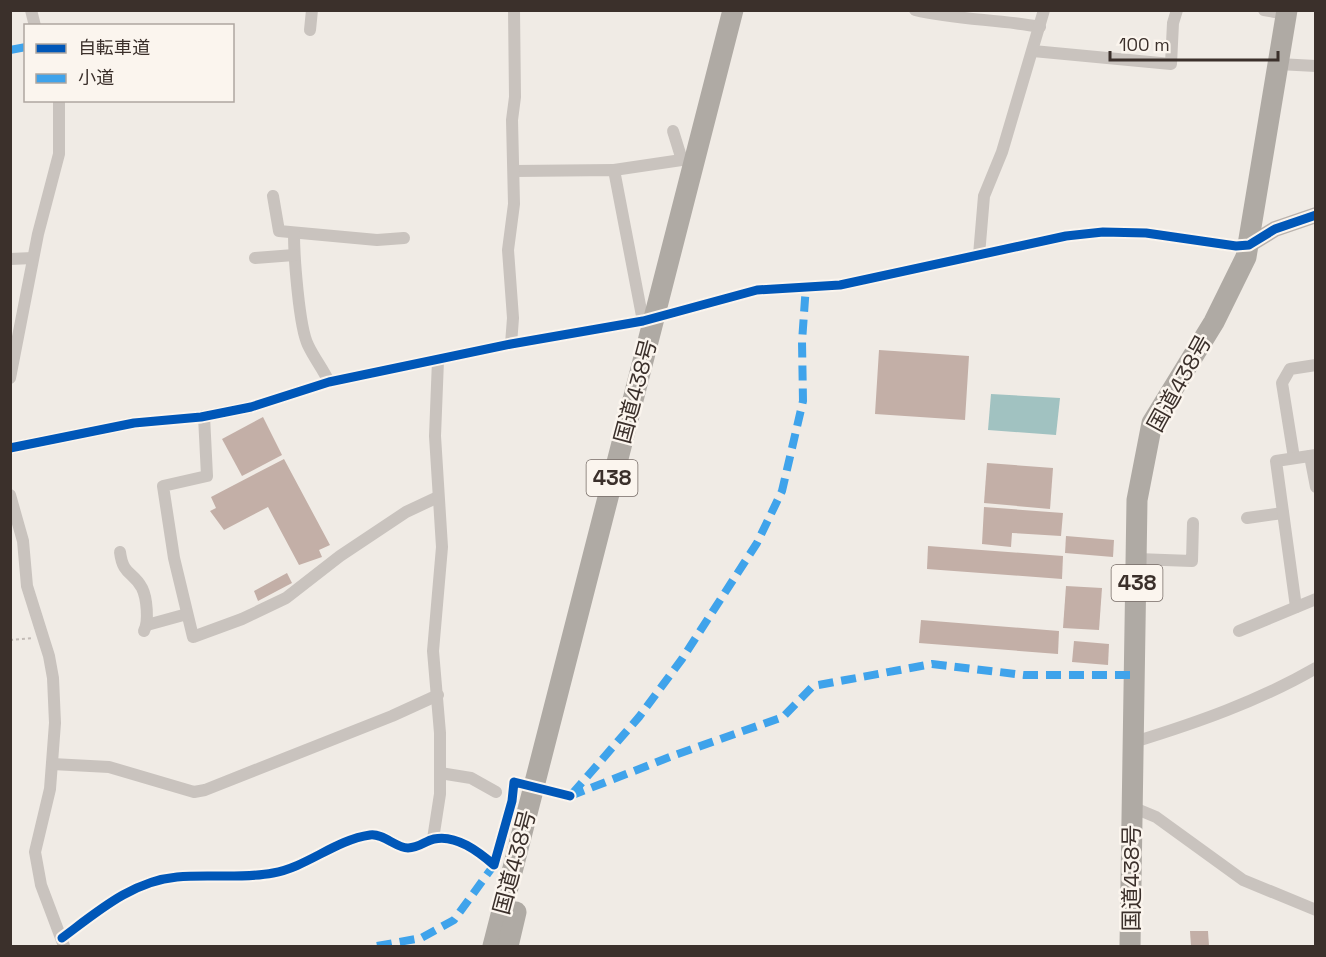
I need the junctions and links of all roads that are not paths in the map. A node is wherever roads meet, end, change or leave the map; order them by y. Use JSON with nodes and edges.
{"nodes":[{"id":1,"x":312,"y":10,"type":"edge"},
{"id":2,"x":514,"y":10,"type":"edge"},
{"id":3,"x":733,"y":10,"type":"edge"},
{"id":4,"x":746,"y":10,"type":"edge"},
{"id":5,"x":915,"y":10,"type":"edge"},
{"id":6,"x":1044,"y":10,"type":"edge"},
{"id":7,"x":1177,"y":10,"type":"edge"},
{"id":8,"x":1264,"y":10,"type":"edge"},
{"id":9,"x":1287,"y":12,"type":"edge"},
{"id":10,"x":1040,"y":27,"type":"junction"},
{"id":11,"x":310,"y":30,"type":"dead end"},
{"id":12,"x":1033,"y":51,"type":"junction"},
{"id":13,"x":1278,"y":64,"type":"junction"},
{"id":14,"x":1316,"y":66,"type":"edge"},
{"id":15,"x":59,"y":102,"type":"edge"},
{"id":16,"x":673,"y":130,"type":"dead end"},
{"id":17,"x":688,"y":159,"type":"junction"},
{"id":18,"x":614,"y":170,"type":"junction"},
{"id":19,"x":515,"y":171,"type":"junction"},
{"id":20,"x":273,"y":196,"type":"dead end"},
{"id":21,"x":1316,"y":215,"type":"edge"},
{"id":22,"x":294,"y":234,"type":"junction"},
{"id":23,"x":404,"y":238,"type":"dead end"},
{"id":24,"x":1249,"y":245,"type":"junction"},
{"id":25,"x":294,"y":255,"type":"junction"},
{"id":26,"x":980,"y":255,"type":"junction"},
{"id":27,"x":33,"y":258,"type":"junction"},
{"id":28,"x":255,"y":258,"type":"dead end"},
{"id":29,"x":10,"y":259,"type":"edge"},
{"id":30,"x":655,"y":318,"type":"junction"},
{"id":31,"x":511,"y":344,"type":"junction"},
{"id":32,"x":438,"y":360,"type":"junction"},
{"id":33,"x":1316,"y":365,"type":"edge"},
{"id":34,"x":10,"y":378,"type":"edge"},
{"id":35,"x":328,"y":382,"type":"junction"},
{"id":36,"x":204,"y":416,"type":"junction"},
{"id":37,"x":10,"y":448,"type":"edge"},
{"id":38,"x":1313,"y":455,"type":"edge"},
{"id":39,"x":1294,"y":458,"type":"junction"},
{"id":40,"x":1316,"y":487,"type":"edge"},
{"id":41,"x":10,"y":495,"type":"edge"},
{"id":42,"x":438,"y":497,"type":"junction"},
{"id":43,"x":1283,"y":513,"type":"junction"},
{"id":44,"x":1247,"y":518,"type":"dead end"},
{"id":45,"x":1193,"y":523,"type":"dead end"},
{"id":46,"x":120,"y":552,"type":"dead end"},
{"id":47,"x":1137,"y":559,"type":"junction"},
{"id":48,"x":1316,"y":599,"type":"edge"},
{"id":49,"x":1296,"y":607,"type":"junction"},
{"id":50,"x":188,"y":614,"type":"junction"},
{"id":51,"x":1239,"y":631,"type":"dead end"},
{"id":52,"x":1316,"y":668,"type":"edge"},
{"id":53,"x":438,"y":695,"type":"junction"},
{"id":54,"x":1134,"y":742,"type":"junction"},
{"id":55,"x":52,"y":764,"type":"junction"},
{"id":56,"x":440,"y":773,"type":"junction"},
{"id":57,"x":540,"y":788,"type":"junction"},
{"id":58,"x":496,"y":792,"type":"dead end"},
{"id":59,"x":570,"y":796,"type":"dead end"},
{"id":60,"x":1132,"y":807,"type":"junction"},
{"id":61,"x":433,"y":839,"type":"junction"},
{"id":62,"x":1316,"y":910,"type":"edge"},
{"id":63,"x":63,"y":942,"type":"edge"},
{"id":64,"x":493,"y":946,"type":"edge"},
{"id":65,"x":508,"y":946,"type":"edge"},
{"id":66,"x":1130,"y":946,"type":"edge"}],
"edges":[{"from":1,"to":11,"type":"street"},
{"from":2,"to":19,"type":"street"},
{"from":3,"to":17,"type":"highway","name":"国道438号","number":"438"},
{"from":4,"to":30,"type":"highway","name":"国道438号","number":"438"},
{"from":5,"to":10,"type":"street"},
{"from":6,"to":10,"type":"street"},
{"from":7,"to":12,"type":"street"},
{"from":8,"to":9,"type":"street"},
{"from":9,"to":13,"type":"highway","name":"国道438号","number":"438"},
{"from":10,"to":12,"type":"street"},
{"from":12,"to":26,"type":"street"},
{"from":13,"to":14,"type":"street"},
{"from":13,"to":24,"type":"highway","name":"国道438号","number":"438"},
{"from":15,"to":27,"type":"street"},
{"from":16,"to":17,"type":"street"},
{"from":17,"to":18,"type":"street"},
{"from":17,"to":30,"type":"highway","name":"国道438号","number":"438"},
{"from":18,"to":19,"type":"street"},
{"from":18,"to":30,"type":"street"},
{"from":19,"to":31,"type":"street"},
{"from":20,"to":22,"type":"street"},
{"from":21,"to":24,"type":"street"},
{"from":22,"to":23,"type":"street"},
{"from":22,"to":25,"type":"street"},
{"from":24,"to":26,"type":"street"},
{"from":24,"to":47,"type":"highway","name":"国道438号","number":"438"},
{"from":25,"to":28,"type":"street"},
{"from":25,"to":35,"type":"street"},
{"from":26,"to":30,"type":"street"},
{"from":27,"to":29,"type":"street"},
{"from":27,"to":34,"type":"street"},
{"from":30,"to":31,"type":"street"},
{"from":30,"to":57,"type":"highway","name":"国道438号","number":"438"},
{"from":31,"to":32,"type":"street"},
{"from":32,"to":35,"type":"street"},
{"from":32,"to":42,"type":"street"},
{"from":33,"to":39,"type":"street"},
{"from":35,"to":36,"type":"street"},
{"from":36,"to":37,"type":"street"},
{"from":36,"to":50,"type":"street"},
{"from":38,"to":39,"type":"street"},
{"from":38,"to":40,"type":"street"},
{"from":39,"to":43,"type":"street"},
{"from":41,"to":55,"type":"street"},
{"from":42,"to":50,"type":"street"},
{"from":42,"to":53,"type":"street"},
{"from":43,"to":44,"type":"street"},
{"from":43,"to":49,"type":"street"},
{"from":45,"to":47,"type":"street"},
{"from":46,"to":50,"type":"street"},
{"from":47,"to":54,"type":"highway","name":"国道438号","number":"438"},
{"from":48,"to":49,"type":"street"},
{"from":49,"to":51,"type":"street"},
{"from":52,"to":54,"type":"street"},
{"from":53,"to":55,"type":"street"},
{"from":53,"to":56,"type":"street"},
{"from":54,"to":60,"type":"highway","name":"国道438号","number":"438"},
{"from":55,"to":63,"type":"street"},
{"from":56,"to":58,"type":"street"},
{"from":56,"to":61,"type":"street"},
{"from":57,"to":59,"type":"street"},
{"from":57,"to":61,"type":"street"},
{"from":57,"to":64,"type":"highway","name":"国道438号","number":"438"},
{"from":57,"to":65,"type":"highway","name":"国道438号","number":"438"},
{"from":60,"to":62,"type":"street"},
{"from":60,"to":66,"type":"highway","name":"国道438号","number":"438"},
{"from":61,"to":63,"type":"street"}]}
